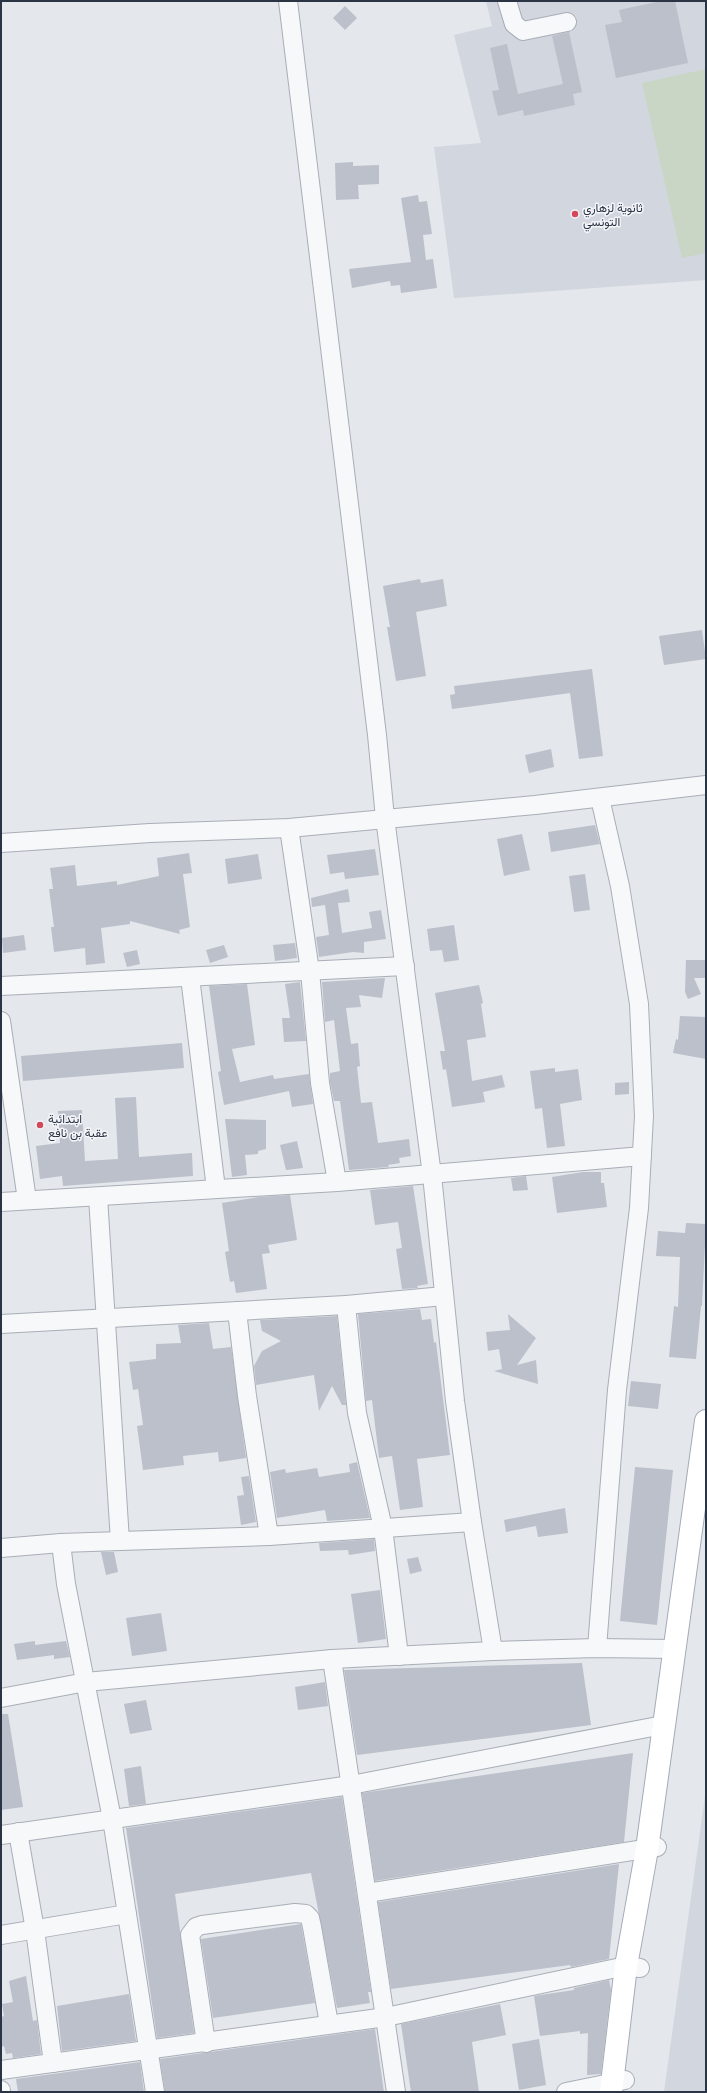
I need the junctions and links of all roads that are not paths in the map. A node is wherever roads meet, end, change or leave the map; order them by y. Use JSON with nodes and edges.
{"nodes":[{"id":1,"x":288,"y":1,"type":"edge"},
{"id":2,"x":507,"y":1,"type":"edge"},
{"id":3,"x":567,"y":22,"type":"dead end"},
{"id":4,"x":706,"y":785,"type":"edge"},
{"id":5,"x":600,"y":798,"type":"junction"},
{"id":6,"x":385,"y":818,"type":"junction"},
{"id":7,"x":289,"y":828,"type":"junction"},
{"id":8,"x":1,"y":842,"type":"edge"},
{"id":9,"x":405,"y":966,"type":"junction"},
{"id":10,"x":310,"y":971,"type":"junction"},
{"id":11,"x":190,"y":977,"type":"junction"},
{"id":12,"x":1,"y":986,"type":"edge"},
{"id":13,"x":1,"y":1021,"type":"edge"},
{"id":14,"x":642,"y":1156,"type":"junction"},
{"id":15,"x":432,"y":1175,"type":"junction"},
{"id":16,"x":337,"y":1182,"type":"junction"},
{"id":17,"x":216,"y":1189,"type":"junction"},
{"id":18,"x":98,"y":1197,"type":"junction"},
{"id":19,"x":27,"y":1200,"type":"junction"},
{"id":20,"x":1,"y":1202,"type":"edge"},
{"id":21,"x":444,"y":1296,"type":"junction"},
{"id":22,"x":346,"y":1305,"type":"junction"},
{"id":23,"x":237,"y":1311,"type":"junction"},
{"id":24,"x":106,"y":1318,"type":"junction"},
{"id":25,"x":1,"y":1324,"type":"edge"},
{"id":26,"x":706,"y":1421,"type":"edge"},
{"id":27,"x":706,"y":1491,"type":"edge"},
{"id":28,"x":472,"y":1522,"type":"junction"},
{"id":29,"x":383,"y":1528,"type":"junction"},
{"id":30,"x":269,"y":1536,"type":"junction"},
{"id":31,"x":120,"y":1540,"type":"junction"},
{"id":32,"x":60,"y":1543,"type":"junction"},
{"id":33,"x":1,"y":1548,"type":"edge"},
{"id":34,"x":597,"y":1648,"type":"junction"},
{"id":35,"x":674,"y":1649,"type":"junction"},
{"id":36,"x":494,"y":1651,"type":"junction"},
{"id":37,"x":399,"y":1656,"type":"junction"},
{"id":38,"x":332,"y":1659,"type":"junction"},
{"id":39,"x":86,"y":1682,"type":"junction"},
{"id":40,"x":1,"y":1698,"type":"edge"},
{"id":41,"x":663,"y":1725,"type":"junction"},
{"id":42,"x":352,"y":1785,"type":"junction"},
{"id":43,"x":112,"y":1819,"type":"junction"},
{"id":44,"x":10,"y":1833,"type":"edge"},
{"id":45,"x":652,"y":1848,"type":"junction"},
{"id":46,"x":367,"y":1893,"type":"junction"},
{"id":47,"x":127,"y":1914,"type":"junction"},
{"id":48,"x":35,"y":1930,"type":"junction"},
{"id":49,"x":1,"y":1935,"type":"edge"},
{"id":50,"x":633,"y":1967,"type":"junction"},
{"id":51,"x":386,"y":2016,"type":"junction"},
{"id":52,"x":328,"y":2024,"type":"junction"},
{"id":53,"x":206,"y":2043,"type":"junction"},
{"id":54,"x":148,"y":2051,"type":"junction"},
{"id":55,"x":53,"y":2063,"type":"junction"},
{"id":56,"x":1,"y":2070,"type":"edge"},
{"id":57,"x":618,"y":2086,"type":"edge"},
{"id":58,"x":154,"y":2092,"type":"edge"},
{"id":59,"x":396,"y":2092,"type":"edge"},
{"id":60,"x":566,"y":2092,"type":"edge"}],
"edges":[{"from":1,"to":6,"type":"street"},
{"from":2,"to":3,"type":"street"},
{"from":4,"to":5,"type":"street"},
{"from":5,"to":6,"type":"street"},
{"from":5,"to":14,"type":"street"},
{"from":6,"to":7,"type":"street"},
{"from":6,"to":9,"type":"street"},
{"from":7,"to":8,"type":"street"},
{"from":7,"to":10,"type":"street"},
{"from":9,"to":10,"type":"street"},
{"from":9,"to":15,"type":"street"},
{"from":10,"to":11,"type":"street"},
{"from":10,"to":16,"type":"street"},
{"from":11,"to":12,"type":"street"},
{"from":11,"to":17,"type":"street"},
{"from":13,"to":19,"type":"street"},
{"from":14,"to":15,"type":"street"},
{"from":14,"to":34,"type":"street"},
{"from":15,"to":16,"type":"street"},
{"from":15,"to":21,"type":"street"},
{"from":16,"to":17,"type":"street"},
{"from":17,"to":18,"type":"street"},
{"from":18,"to":19,"type":"street"},
{"from":18,"to":24,"type":"street"},
{"from":19,"to":20,"type":"street"},
{"from":21,"to":22,"type":"street"},
{"from":21,"to":28,"type":"street"},
{"from":22,"to":23,"type":"street"},
{"from":22,"to":29,"type":"street"},
{"from":23,"to":24,"type":"street"},
{"from":23,"to":30,"type":"street"},
{"from":24,"to":25,"type":"street"},
{"from":24,"to":31,"type":"street"},
{"from":26,"to":35,"type":"main road"},
{"from":27,"to":35,"type":"main road"},
{"from":28,"to":29,"type":"street"},
{"from":28,"to":36,"type":"street"},
{"from":29,"to":30,"type":"street"},
{"from":29,"to":37,"type":"street"},
{"from":30,"to":31,"type":"street"},
{"from":31,"to":32,"type":"street"},
{"from":32,"to":33,"type":"street"},
{"from":32,"to":39,"type":"street"},
{"from":34,"to":35,"type":"street"},
{"from":34,"to":36,"type":"street"},
{"from":35,"to":41,"type":"main road"},
{"from":36,"to":37,"type":"street"},
{"from":37,"to":38,"type":"street"},
{"from":38,"to":39,"type":"street"},
{"from":38,"to":42,"type":"street"},
{"from":39,"to":40,"type":"street"},
{"from":39,"to":43,"type":"street"},
{"from":41,"to":42,"type":"street"},
{"from":41,"to":45,"type":"main road"},
{"from":42,"to":43,"type":"street"},
{"from":42,"to":46,"type":"street"},
{"from":43,"to":44,"type":"street"},
{"from":43,"to":47,"type":"street"},
{"from":44,"to":48,"type":"street"},
{"from":45,"to":46,"type":"street"},
{"from":45,"to":50,"type":"main road"},
{"from":46,"to":51,"type":"street"},
{"from":47,"to":48,"type":"street"},
{"from":47,"to":54,"type":"street"},
{"from":48,"to":49,"type":"street"},
{"from":48,"to":55,"type":"street"},
{"from":50,"to":51,"type":"street"},
{"from":50,"to":57,"type":"main road"},
{"from":51,"to":52,"type":"street"},
{"from":51,"to":59,"type":"street"},
{"from":52,"to":53,"type":"street"},
{"from":52,"to":53,"type":"street"},
{"from":53,"to":54,"type":"street"},
{"from":54,"to":55,"type":"street"},
{"from":54,"to":58,"type":"street"},
{"from":55,"to":56,"type":"street"},
{"from":57,"to":60,"type":"street"}]}
